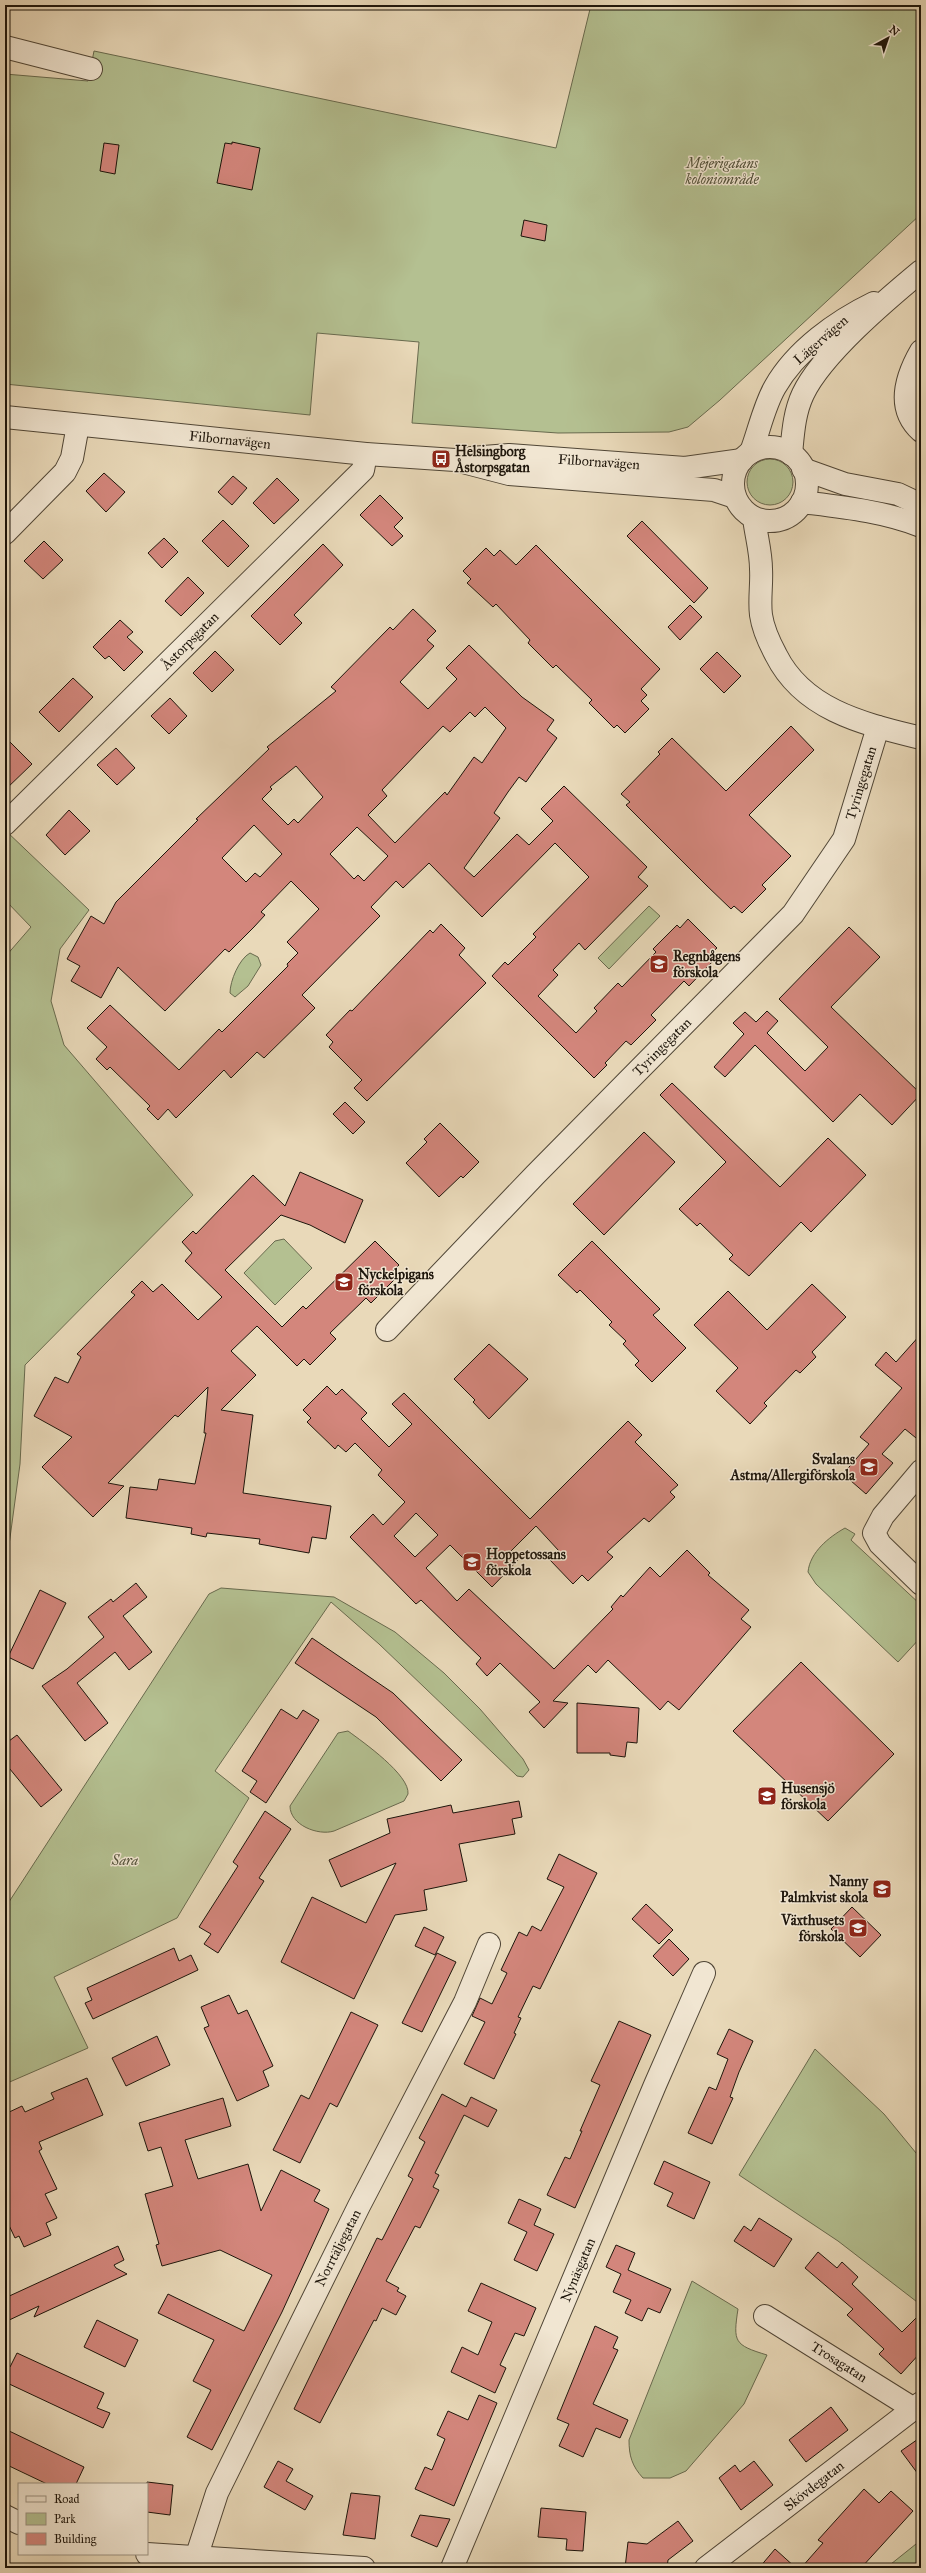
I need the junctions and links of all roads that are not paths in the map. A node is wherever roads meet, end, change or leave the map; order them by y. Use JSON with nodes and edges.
{"nodes":[{"id":1,"x":5,"y":47,"type":"edge"},
{"id":2,"x":91,"y":69,"type":"dead end"},
{"id":3,"x":921,"y":271,"type":"edge"},
{"id":4,"x":893,"y":293,"type":"junction"},
{"id":5,"x":921,"y":351,"type":"edge"},
{"id":6,"x":5,"y":417,"type":"edge"},
{"id":7,"x":78,"y":425,"type":"junction"},
{"id":8,"x":921,"y":431,"type":"edge"},
{"id":9,"x":366,"y":454,"type":"junction"},
{"id":10,"x":746,"y":456,"type":"junction"},
{"id":11,"x":456,"y":460,"type":"junction"},
{"id":12,"x":797,"y":461,"type":"junction"},
{"id":13,"x":735,"y":497,"type":"junction"},
{"id":14,"x":802,"y":502,"type":"junction"},
{"id":15,"x":921,"y":505,"type":"edge"},
{"id":16,"x":754,"y":518,"type":"junction"},
{"id":17,"x":777,"y":521,"type":"junction"},
{"id":18,"x":921,"y":526,"type":"edge"},
{"id":19,"x":5,"y":533,"type":"edge"},
{"id":20,"x":762,"y":569,"type":"junction"},
{"id":21,"x":878,"y":727,"type":"junction"},
{"id":22,"x":921,"y":738,"type":"edge"},
{"id":23,"x":5,"y":824,"type":"edge"},
{"id":24,"x":387,"y":1330,"type":"dead end"},
{"id":25,"x":921,"y":1471,"type":"edge"},
{"id":26,"x":921,"y":1584,"type":"edge"},
{"id":27,"x":489,"y":1944,"type":"dead end"},
{"id":28,"x":704,"y":1973,"type":"dead end"},
{"id":29,"x":765,"y":2316,"type":"dead end"},
{"id":30,"x":917,"y":2406,"type":"edge"},
{"id":31,"x":5,"y":2516,"type":"edge"},
{"id":32,"x":18,"y":2522,"type":"edge"},
{"id":33,"x":148,"y":2554,"type":"edge"},
{"id":34,"x":197,"y":2555,"type":"junction"},
{"id":35,"x":224,"y":2563,"type":"edge"},
{"id":36,"x":364,"y":2568,"type":"edge"},
{"id":37,"x":452,"y":2568,"type":"edge"},
{"id":38,"x":706,"y":2568,"type":"edge"}],
"edges":[{"from":1,"to":2,"type":"street"},
{"from":3,"to":4,"type":"street","name":"Lägervägen"},
{"from":4,"to":10,"type":"street","name":"Lägervägen"},
{"from":4,"to":12,"type":"street","name":"Lägervägen"},
{"from":5,"to":8,"type":"street"},
{"from":6,"to":7,"type":"street","name":"Filbornavägen"},
{"from":7,"to":9,"type":"street","name":"Filbornavägen"},
{"from":7,"to":19,"type":"street"},
{"from":9,"to":11,"type":"street","name":"Filbornavägen"},
{"from":9,"to":23,"type":"street","name":"Åstorpsgatan"},
{"from":10,"to":11,"type":"street","name":"Filbornavägen"},
{"from":10,"to":12,"type":"street"},
{"from":10,"to":13,"type":"street"},
{"from":11,"to":13,"type":"street","name":"Filbornavägen"},
{"from":12,"to":14,"type":"street"},
{"from":12,"to":15,"type":"street"},
{"from":13,"to":16,"type":"street"},
{"from":14,"to":17,"type":"street"},
{"from":14,"to":18,"type":"street"},
{"from":16,"to":17,"type":"street"},
{"from":16,"to":20,"type":"street"},
{"from":17,"to":20,"type":"street"},
{"from":20,"to":21,"type":"street"},
{"from":21,"to":22,"type":"street"},
{"from":21,"to":24,"type":"street","name":"Tyringegatan"},
{"from":25,"to":26,"type":"street"},
{"from":27,"to":34,"type":"street","name":"Norrtäljegatan"},
{"from":28,"to":37,"type":"street","name":"Nynäsgatan"},
{"from":29,"to":30,"type":"street","name":"Trosagatan"},
{"from":30,"to":38,"type":"street","name":"Skövdegatan"},
{"from":31,"to":32,"type":"street"},
{"from":33,"to":34,"type":"street"},
{"from":34,"to":35,"type":"street"},
{"from":35,"to":36,"type":"street"}]}
